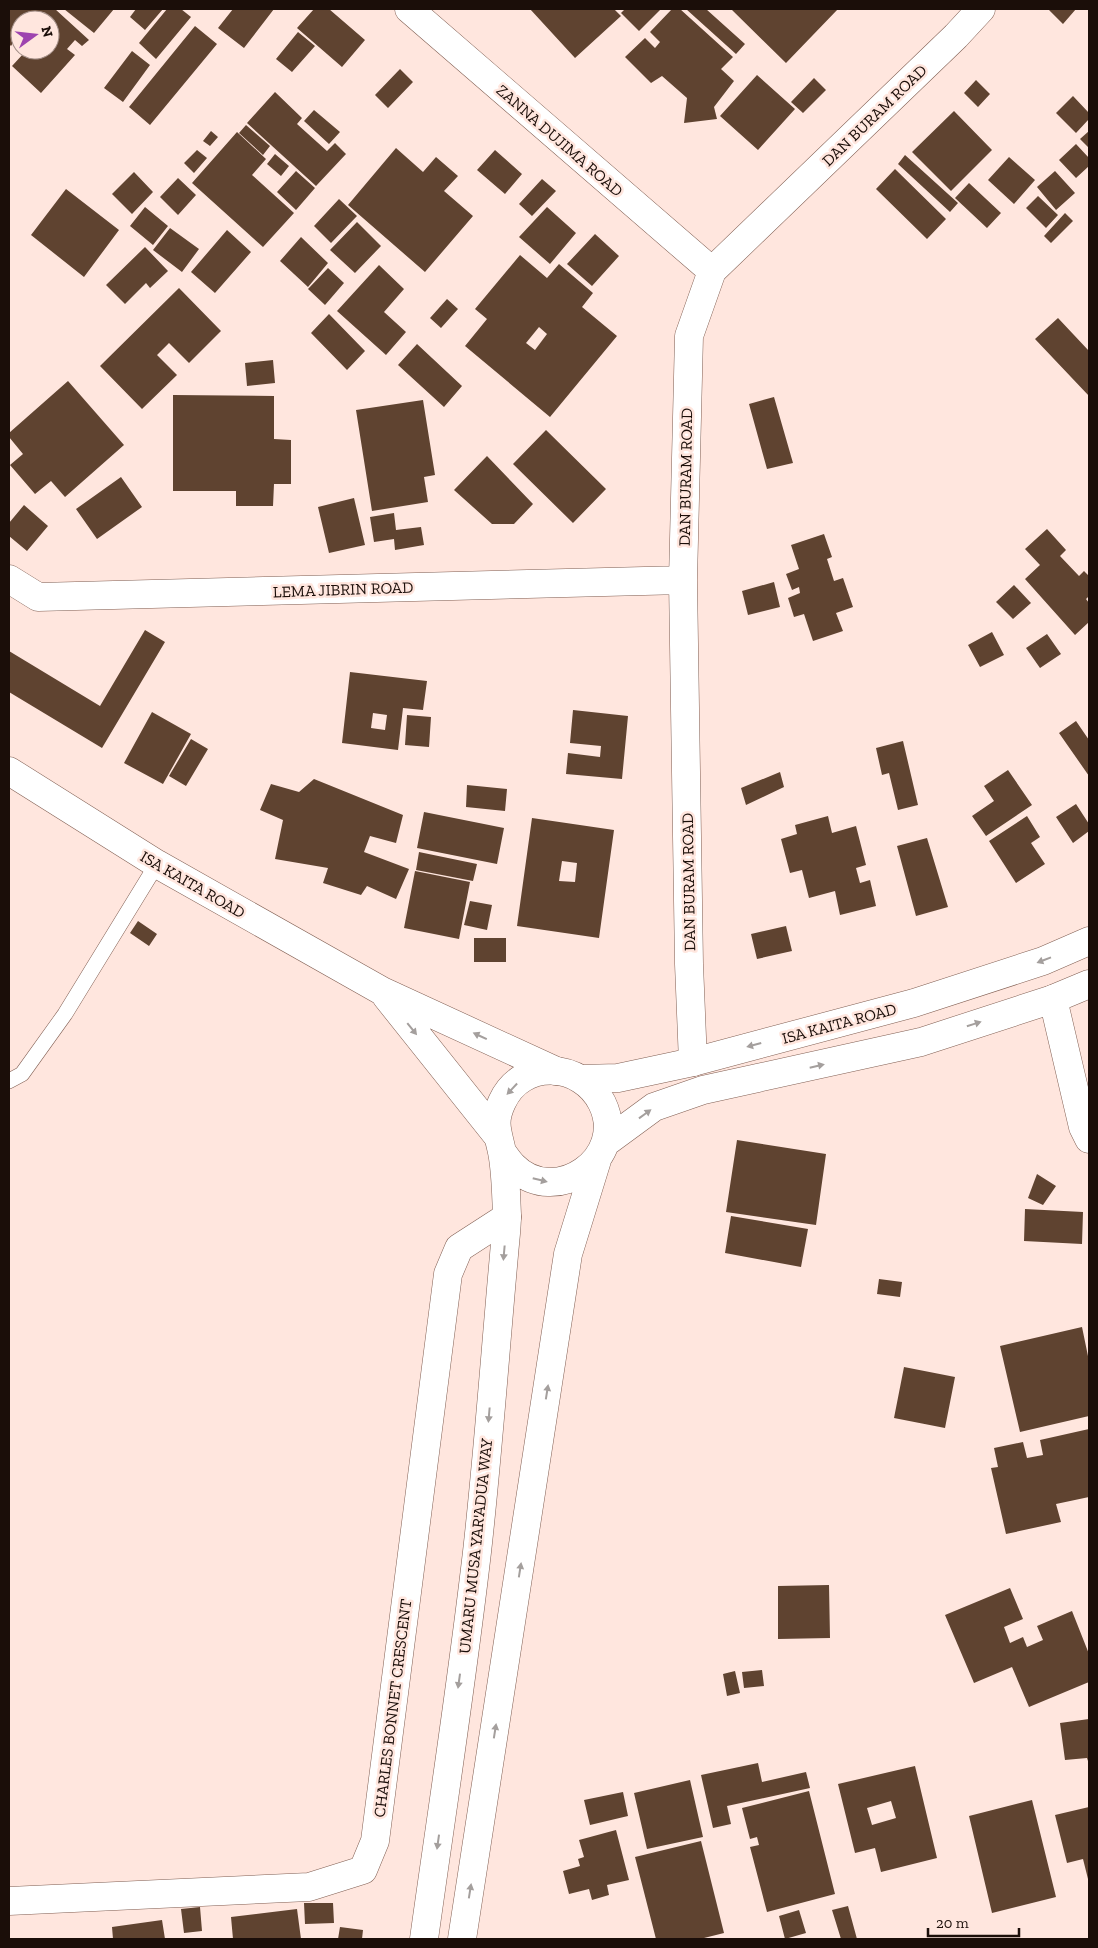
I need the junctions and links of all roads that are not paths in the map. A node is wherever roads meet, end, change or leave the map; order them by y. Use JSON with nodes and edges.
{"nodes":[{"id":1,"x":409,"y":9,"type":"edge"},
{"id":2,"x":981,"y":9,"type":"edge"},
{"id":3,"x":712,"y":271,"type":"junction"},
{"id":4,"x":9,"y":579,"type":"edge"},
{"id":5,"x":683,"y":580,"type":"junction"},
{"id":6,"x":9,"y":771,"type":"edge"},
{"id":7,"x":157,"y":864,"type":"junction"},
{"id":8,"x":1089,"y":941,"type":"edge"},
{"id":9,"x":1089,"y":984,"type":"edge"},
{"id":10,"x":382,"y":991,"type":"junction"},
{"id":11,"x":1053,"y":999,"type":"junction"},
{"id":12,"x":693,"y":1062,"type":"junction"},
{"id":13,"x":569,"y":1075,"type":"junction"},
{"id":14,"x":9,"y":1081,"type":"edge"},
{"id":15,"x":1089,"y":1139,"type":"edge"},
{"id":16,"x":499,"y":1143,"type":"junction"},
{"id":17,"x":601,"y":1151,"type":"junction"},
{"id":18,"x":507,"y":1217,"type":"junction"},
{"id":19,"x":9,"y":1902,"type":"edge"},
{"id":20,"x":424,"y":1939,"type":"edge"},
{"id":21,"x":462,"y":1939,"type":"edge"}],
"edges":[{"from":1,"to":3,"type":"street","name":"ZANNA DUJIMA ROAD"},
{"from":2,"to":3,"type":"street","name":"DAN BURAM ROAD"},
{"from":3,"to":5,"type":"street","name":"DAN BURAM ROAD"},
{"from":4,"to":5,"type":"street","name":"LEMA JIBRIN ROAD"},
{"from":5,"to":12,"type":"street","name":"DAN BURAM ROAD"},
{"from":6,"to":7,"type":"street","name":"ISA KAITA ROAD"},
{"from":7,"to":10,"type":"street","name":"ISA KAITA ROAD"},
{"from":7,"to":14,"type":"lane"},
{"from":8,"to":12,"type":"street","name":"ISA KAITA ROAD","one_way":true},
{"from":9,"to":11,"type":"street"},
{"from":13,"to":10,"type":"street","name":"ISA KAITA ROAD","one_way":true},
{"from":10,"to":16,"type":"street","name":"ISA KAITA ROAD","one_way":true},
{"from":11,"to":15,"type":"street"},
{"from":17,"to":11,"type":"street","one_way":true},
{"from":12,"to":13,"type":"street","name":"ISA KAITA ROAD"},
{"from":13,"to":16,"type":"street","one_way":true},
{"from":13,"to":17,"type":"street"},
{"from":16,"to":17,"type":"street","one_way":true},
{"from":16,"to":18,"type":"street","name":"UMARU MUSA YAR'ADUA WAY"},
{"from":21,"to":17,"type":"street","one_way":true},
{"from":18,"to":19,"type":"street","name":"CHARLES BONNET CRESCENT"},
{"from":18,"to":20,"type":"street","name":"UMARU MUSA YAR'ADUA WAY","one_way":true}]}
